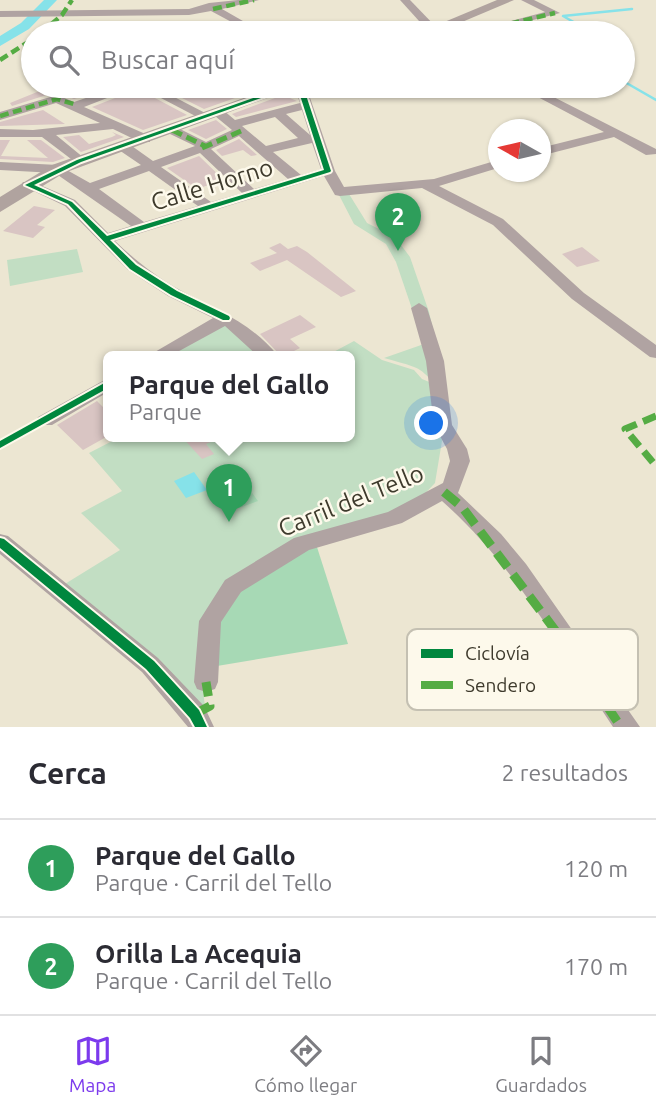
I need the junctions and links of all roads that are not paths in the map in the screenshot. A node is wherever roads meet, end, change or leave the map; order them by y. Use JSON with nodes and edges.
{"nodes":[{"id":1,"x":201,"y":0,"type":"edge"},
{"id":2,"x":254,"y":0,"type":"edge"},
{"id":3,"x":405,"y":0,"type":"edge"},
{"id":4,"x":508,"y":0,"type":"edge"},
{"id":5,"x":526,"y":0,"type":"edge"},
{"id":6,"x":213,"y":9,"type":"junction"},
{"id":7,"x":1,"y":14,"type":"edge"},
{"id":8,"x":236,"y":21,"type":"edge"},
{"id":9,"x":421,"y":21,"type":"edge"},
{"id":10,"x":456,"y":21,"type":"edge"},
{"id":11,"x":521,"y":21,"type":"edge"},
{"id":12,"x":97,"y":98,"type":"edge"},
{"id":13,"x":173,"y":98,"type":"edge"},
{"id":14,"x":259,"y":98,"type":"edge"},
{"id":15,"x":305,"y":98,"type":"edge"},
{"id":16,"x":547,"y":98,"type":"edge"},
{"id":17,"x":77,"y":105,"type":"junction"},
{"id":18,"x":308,"y":105,"type":"junction"},
{"id":19,"x":276,"y":112,"type":"junction"},
{"id":20,"x":213,"y":115,"type":"junction"},
{"id":21,"x":0,"y":116,"type":"edge"},
{"id":22,"x":116,"y":124,"type":"junction"},
{"id":23,"x":172,"y":130,"type":"junction"},
{"id":24,"x":240,"y":130,"type":"junction"},
{"id":25,"x":0,"y":133,"type":"edge"},
{"id":26,"x":45,"y":133,"type":"junction"},
{"id":27,"x":616,"y":133,"type":"junction"},
{"id":28,"x":313,"y":138,"type":"junction"},
{"id":29,"x":145,"y":139,"type":"junction"},
{"id":30,"x":124,"y":147,"type":"junction"},
{"id":31,"x":204,"y":147,"type":"junction"},
{"id":32,"x":551,"y":149,"type":"edge"},
{"id":33,"x":263,"y":151,"type":"junction"},
{"id":34,"x":651,"y":152,"type":"dead end"},
{"id":35,"x":79,"y":161,"type":"junction"},
{"id":36,"x":0,"y":166,"type":"edge"},
{"id":37,"x":152,"y":166,"type":"junction"},
{"id":38,"x":488,"y":166,"type":"edge"},
{"id":39,"x":58,"y":169,"type":"junction"},
{"id":40,"x":328,"y":171,"type":"junction"},
{"id":41,"x":297,"y":179,"type":"junction"},
{"id":42,"x":424,"y":184,"type":"junction"},
{"id":43,"x":28,"y":185,"type":"junction"},
{"id":44,"x":89,"y":188,"type":"junction"},
{"id":45,"x":251,"y":194,"type":"junction"},
{"id":46,"x":0,"y":206,"type":"edge"},
{"id":47,"x":209,"y":207,"type":"junction"},
{"id":48,"x":141,"y":228,"type":"junction"},
{"id":49,"x":108,"y":238,"type":"junction"},
{"id":50,"x":419,"y":308,"type":"dead end"},
{"id":51,"x":226,"y":318,"type":"junction"},
{"id":52,"x":167,"y":351,"type":"edge"},
{"id":53,"x":263,"y":351,"type":"edge"},
{"id":54,"x":656,"y":353,"type":"edge"},
{"id":55,"x":103,"y":387,"type":"edge"},
{"id":56,"x":45,"y":421,"type":"dead end"},
{"id":57,"x":444,"y":492,"type":"junction"},
{"id":58,"x":0,"y":542,"type":"edge"},
{"id":59,"x":558,"y":629,"type":"edge"},
{"id":60,"x":206,"y":682,"type":"dead end"},
{"id":61,"x":614,"y":710,"type":"edge"},
{"id":62,"x":201,"y":727,"type":"edge"},
{"id":63,"x":626,"y":727,"type":"edge"}],
"edges":[{"from":1,"to":6,"type":"street"},
{"from":2,"to":6,"type":"street"},
{"from":3,"to":9,"type":"street"},
{"from":4,"to":10,"type":"main road"},
{"from":5,"to":11,"type":"street"},
{"from":6,"to":7,"type":"street"},
{"from":6,"to":8,"type":"street"},
{"from":12,"to":17,"type":"street"},
{"from":13,"to":20,"type":"street"},
{"from":14,"to":20,"type":"main road"},
{"from":15,"to":18,"type":"street"},
{"from":16,"to":27,"type":"street"},
{"from":17,"to":21,"type":"street"},
{"from":17,"to":22,"type":"street"},
{"from":18,"to":19,"type":"street"},
{"from":18,"to":28,"type":"street"},
{"from":19,"to":24,"type":"street"},
{"from":19,"to":28,"type":"street"},
{"from":20,"to":23,"type":"main road"},
{"from":20,"to":24,"type":"street"},
{"from":22,"to":26,"type":"street"},
{"from":22,"to":29,"type":"street"},
{"from":23,"to":29,"type":"main road"},
{"from":23,"to":31,"type":"street"},
{"from":24,"to":31,"type":"street"},
{"from":24,"to":33,"type":"street"},
{"from":25,"to":26,"type":"street"},
{"from":26,"to":35,"type":"street"},
{"from":27,"to":32,"type":"street"},
{"from":27,"to":34,"type":"street"},
{"from":28,"to":33,"type":"street"},
{"from":28,"to":40,"type":"street"},
{"from":29,"to":30,"type":"main road"},
{"from":30,"to":35,"type":"main road"},
{"from":30,"to":37,"type":"street"},
{"from":31,"to":37,"type":"street"},
{"from":31,"to":45,"type":"street"},
{"from":33,"to":41,"type":"street"},
{"from":35,"to":39,"type":"main road"},
{"from":36,"to":39,"type":"street"},
{"from":37,"to":44,"type":"street"},
{"from":37,"to":47,"type":"street"},
{"from":38,"to":42,"type":"street"},
{"from":39,"to":43,"type":"main road"},
{"from":39,"to":44,"type":"street"},
{"from":40,"to":41,"type":"street","name":"Calle Horno"},
{"from":40,"to":42,"type":"street"},
{"from":41,"to":45,"type":"street","name":"Calle Horno"},
{"from":42,"to":54,"type":"street"},
{"from":43,"to":46,"type":"main road"},
{"from":43,"to":49,"type":"street"},
{"from":44,"to":48,"type":"street"},
{"from":45,"to":47,"type":"street","name":"Calle Horno"},
{"from":47,"to":48,"type":"street","name":"Calle Horno"},
{"from":48,"to":49,"type":"street","name":"Calle Horno"},
{"from":49,"to":51,"type":"street"},
{"from":50,"to":57,"type":"street","name":"Carril del Tello"},
{"from":51,"to":52,"type":"street"},
{"from":51,"to":53,"type":"street"},
{"from":55,"to":56,"type":"street"},
{"from":57,"to":59,"type":"street"},
{"from":57,"to":60,"type":"street","name":"Carril del Tello"},
{"from":58,"to":62,"type":"street"},
{"from":61,"to":63,"type":"street"}]}
